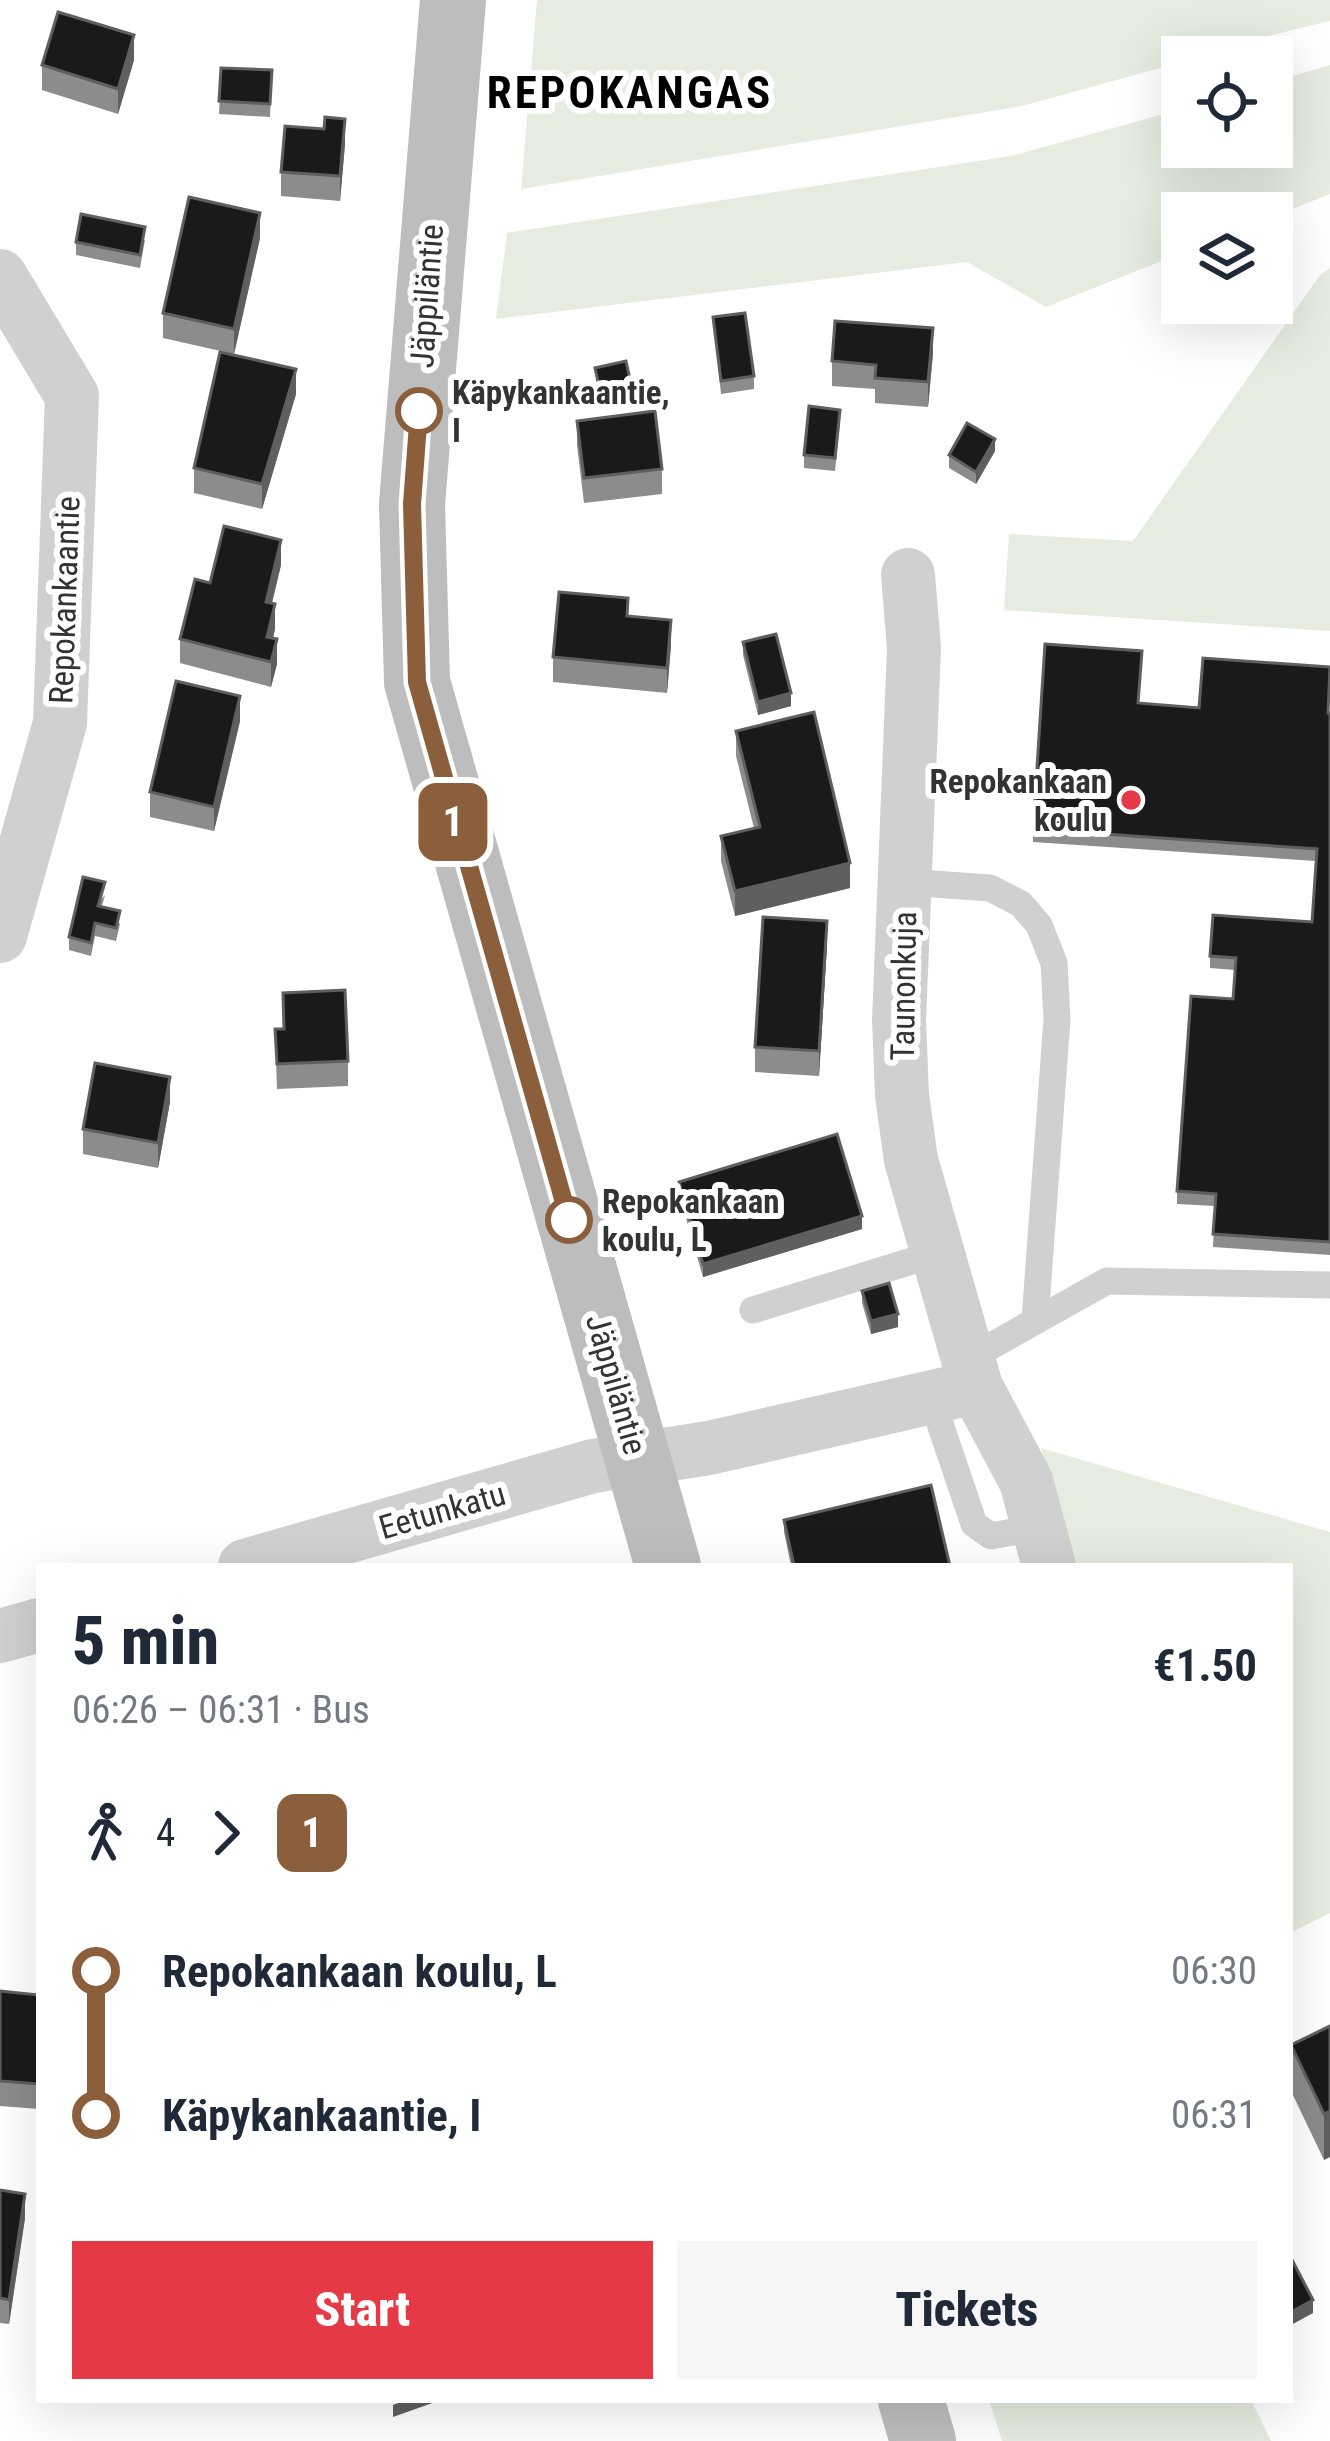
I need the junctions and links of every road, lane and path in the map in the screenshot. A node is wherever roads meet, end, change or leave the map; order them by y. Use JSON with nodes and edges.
{"nodes":[{"id":1,"x":453,"y":0,"type":"edge"},
{"id":2,"x":0,"y":275,"type":"edge"},
{"id":3,"x":908,"y":575,"type":"dead end"},
{"id":4,"x":905,"y":883,"type":"junction"},
{"id":5,"x":0,"y":936,"type":"edge"},
{"id":6,"x":938,"y":1253,"type":"junction"},
{"id":7,"x":1330,"y":1285,"type":"edge"},
{"id":8,"x":753,"y":1310,"type":"dead end"},
{"id":9,"x":1036,"y":1320,"type":"junction"},
{"id":10,"x":958,"y":1381,"type":"junction"},
{"id":11,"x":640,"y":1461,"type":"junction"},
{"id":12,"x":1045,"y":1546,"type":"edge"},
{"id":13,"x":255,"y":1563,"type":"edge"},
{"id":14,"x":667,"y":1563,"type":"edge"},
{"id":15,"x":36,"y":1626,"type":"edge"},
{"id":16,"x":0,"y":1636,"type":"edge"},
{"id":17,"x":912,"y":2403,"type":"edge"},
{"id":18,"x":923,"y":2441,"type":"edge"}],
"edges":[{"from":1,"to":11,"type":"main road","name":"Jäppiläntie"},
{"from":2,"to":5,"type":"street","name":"Repokankaantie"},
{"from":3,"to":4,"type":"street","name":"Taunonkuja"},
{"from":4,"to":6,"type":"street","name":"Taunonkuja"},
{"from":4,"to":9,"type":"lane"},
{"from":6,"to":8,"type":"lane"},
{"from":6,"to":10,"type":"street","name":"Taunonkuja"},
{"from":7,"to":9,"type":"lane"},
{"from":9,"to":10,"type":"lane"},
{"from":10,"to":11,"type":"street"},
{"from":10,"to":12,"type":"street","name":"Taunonkuja"},
{"from":11,"to":13,"type":"street","name":"Eetunkatu"},
{"from":11,"to":14,"type":"main road","name":"Jäppiläntie"},
{"from":15,"to":16,"type":"street"},
{"from":17,"to":18,"type":"main road"}]}
